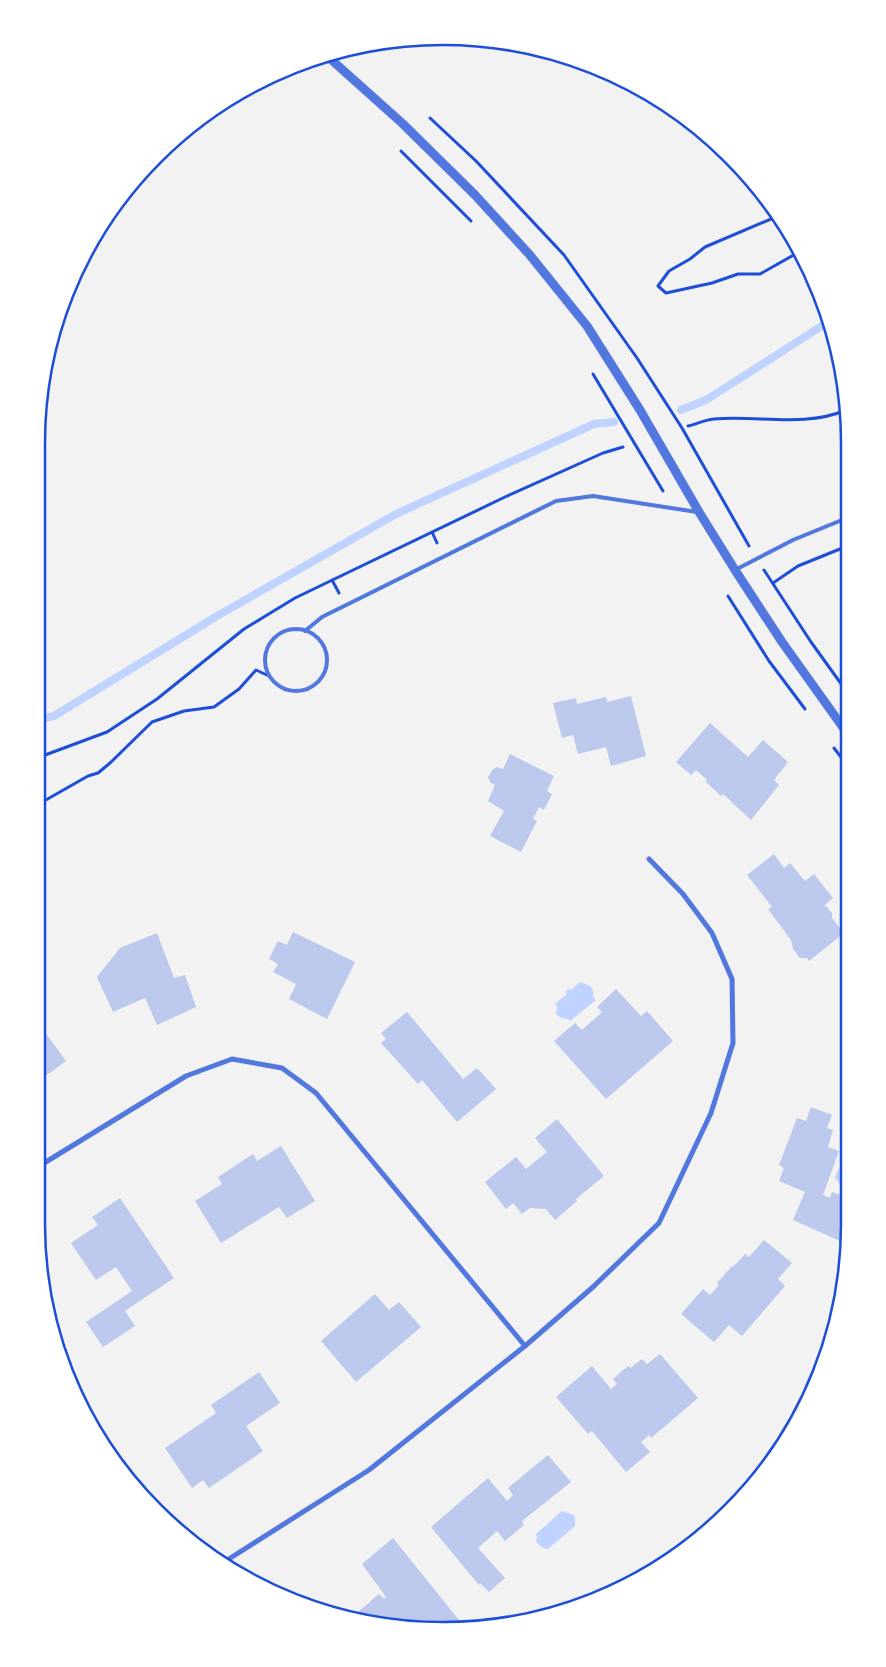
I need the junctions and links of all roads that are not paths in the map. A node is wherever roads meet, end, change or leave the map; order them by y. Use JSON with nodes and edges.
{"nodes":[{"id":1,"x":333,"y":61,"type":"edge"},
{"id":2,"x":699,"y":512,"type":"junction"},
{"id":3,"x":841,"y":520,"type":"edge"},
{"id":4,"x":735,"y":570,"type":"junction"},
{"id":5,"x":305,"y":630,"type":"junction"},
{"id":6,"x":841,"y":725,"type":"edge"},
{"id":7,"x":650,"y":858,"type":"dead end"},
{"id":8,"x":45,"y":1162,"type":"edge"},
{"id":9,"x":525,"y":1346,"type":"junction"},
{"id":10,"x":229,"y":1559,"type":"edge"}],
"edges":[{"from":1,"to":2,"type":"street"},
{"from":2,"to":4,"type":"street"},
{"from":2,"to":5,"type":"lane"},
{"from":3,"to":4,"type":"lane"},
{"from":4,"to":6,"type":"street"},
{"from":5,"to":5,"type":"lane"},
{"from":7,"to":9,"type":"street"},
{"from":8,"to":9,"type":"street"},
{"from":9,"to":10,"type":"street"}]}
